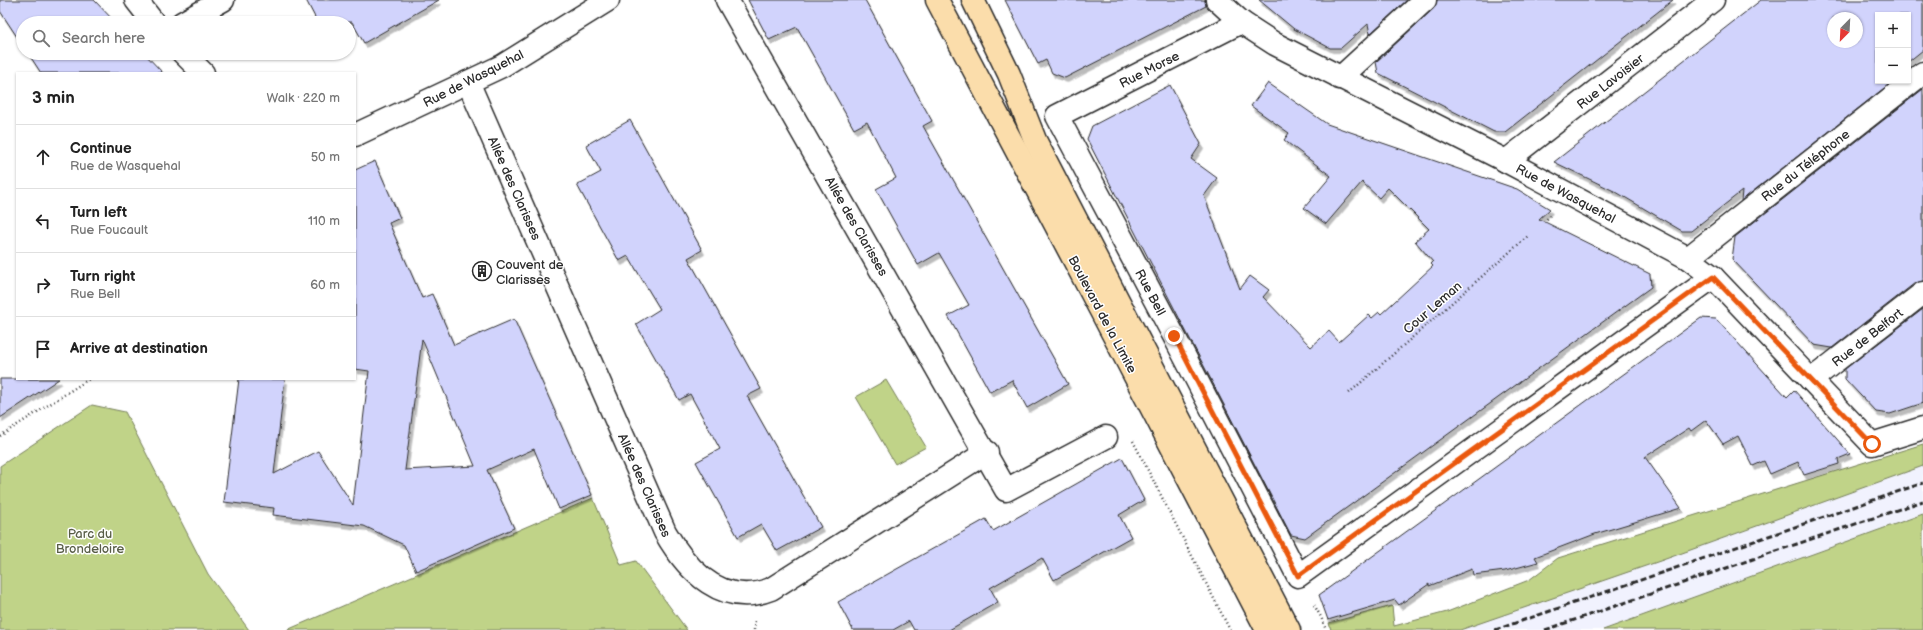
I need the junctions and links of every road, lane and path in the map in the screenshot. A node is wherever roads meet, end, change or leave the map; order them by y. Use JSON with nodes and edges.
{"nodes":[{"id":1,"x":136,"y":0,"type":"edge"},
{"id":2,"x":223,"y":0,"type":"edge"},
{"id":3,"x":608,"y":0,"type":"edge"},
{"id":4,"x":727,"y":0,"type":"edge"},
{"id":5,"x":937,"y":0,"type":"edge"},
{"id":6,"x":973,"y":0,"type":"edge"},
{"id":7,"x":1217,"y":0,"type":"edge"},
{"id":8,"x":1425,"y":0,"type":"edge"},
{"id":9,"x":1714,"y":0,"type":"edge"},
{"id":10,"x":149,"y":16,"type":"edge"},
{"id":11,"x":194,"y":16,"type":"edge"},
{"id":12,"x":1241,"y":22,"type":"junction"},
{"id":13,"x":190,"y":60,"type":"edge"},
{"id":14,"x":202,"y":72,"type":"edge"},
{"id":15,"x":1923,"y":73,"type":"edge"},
{"id":16,"x":1340,"y":78,"type":"junction"},
{"id":17,"x":468,"y":82,"type":"junction"},
{"id":18,"x":1057,"y":116,"type":"joint"},
{"id":19,"x":356,"y":135,"type":"edge"},
{"id":20,"x":1506,"y":161,"type":"junction"},
{"id":21,"x":1528,"y":236,"type":"dead end"},
{"id":22,"x":1688,"y":258,"type":"junction"},
{"id":23,"x":1713,"y":277,"type":"junction"},
{"id":24,"x":1923,"y":293,"type":"edge"},
{"id":25,"x":87,"y":380,"type":"edge"},
{"id":26,"x":1811,"y":380,"type":"junction"},
{"id":27,"x":1349,"y":393,"type":"dead end"},
{"id":28,"x":1923,"y":428,"type":"edge"},
{"id":29,"x":0,"y":436,"type":"edge"},
{"id":30,"x":1106,"y":437,"type":"dead end"},
{"id":31,"x":1133,"y":440,"type":"dead end"},
{"id":32,"x":987,"y":452,"type":"junction"},
{"id":33,"x":1314,"y":605,"type":"dead end"},
{"id":34,"x":1230,"y":630,"type":"edge"},
{"id":35,"x":1267,"y":630,"type":"edge"},
{"id":36,"x":1289,"y":630,"type":"edge"},
{"id":37,"x":1326,"y":630,"type":"edge"}],
"edges":[{"from":1,"to":10,"type":"street"},
{"from":2,"to":11,"type":"street"},
{"from":3,"to":17,"type":"street","name":"Rue de Wasquehal"},
{"from":4,"to":32,"type":"street","name":"Allée des Clarisses"},
{"from":5,"to":35,"type":"main road","name":"Boulevard de la Limite"},
{"from":6,"to":36,"type":"main road","name":"Boulevard de la Limite"},
{"from":7,"to":12,"type":"street","name":"Rue de Wasquehal"},
{"from":8,"to":16,"type":"street"},
{"from":9,"to":20,"type":"street","name":"Rue Lavoisier"},
{"from":12,"to":16,"type":"street","name":"Rue de Wasquehal"},
{"from":12,"to":18,"type":"street","name":"Rue Morse"},
{"from":13,"to":14,"type":"street"},
{"from":15,"to":22,"type":"street","name":"Rue du Téléphone"},
{"from":16,"to":20,"type":"street","name":"Rue de Wasquehal"},
{"from":17,"to":19,"type":"street","name":"Rue de Wasquehal"},
{"from":17,"to":32,"type":"street","name":"Allée des Clarisses"},
{"from":18,"to":23,"type":"street","name":"Rue Bell"},
{"from":20,"to":22,"type":"street","name":"Rue de Wasquehal"},
{"from":21,"to":27,"type":"path","name":"Cour Leman"},
{"from":22,"to":23,"type":"street","name":"Rue de Wasquehal"},
{"from":23,"to":26,"type":"street","name":"Rue de Wasquehal"},
{"from":24,"to":26,"type":"street","name":"Rue de Belfort"},
{"from":25,"to":29,"type":"path"},
{"from":26,"to":28,"type":"street","name":"Rue de Wasquehal"},
{"from":30,"to":32,"type":"street","name":"Allée des Clarisses"},
{"from":31,"to":34,"type":"path"},
{"from":33,"to":37,"type":"path"}]}
